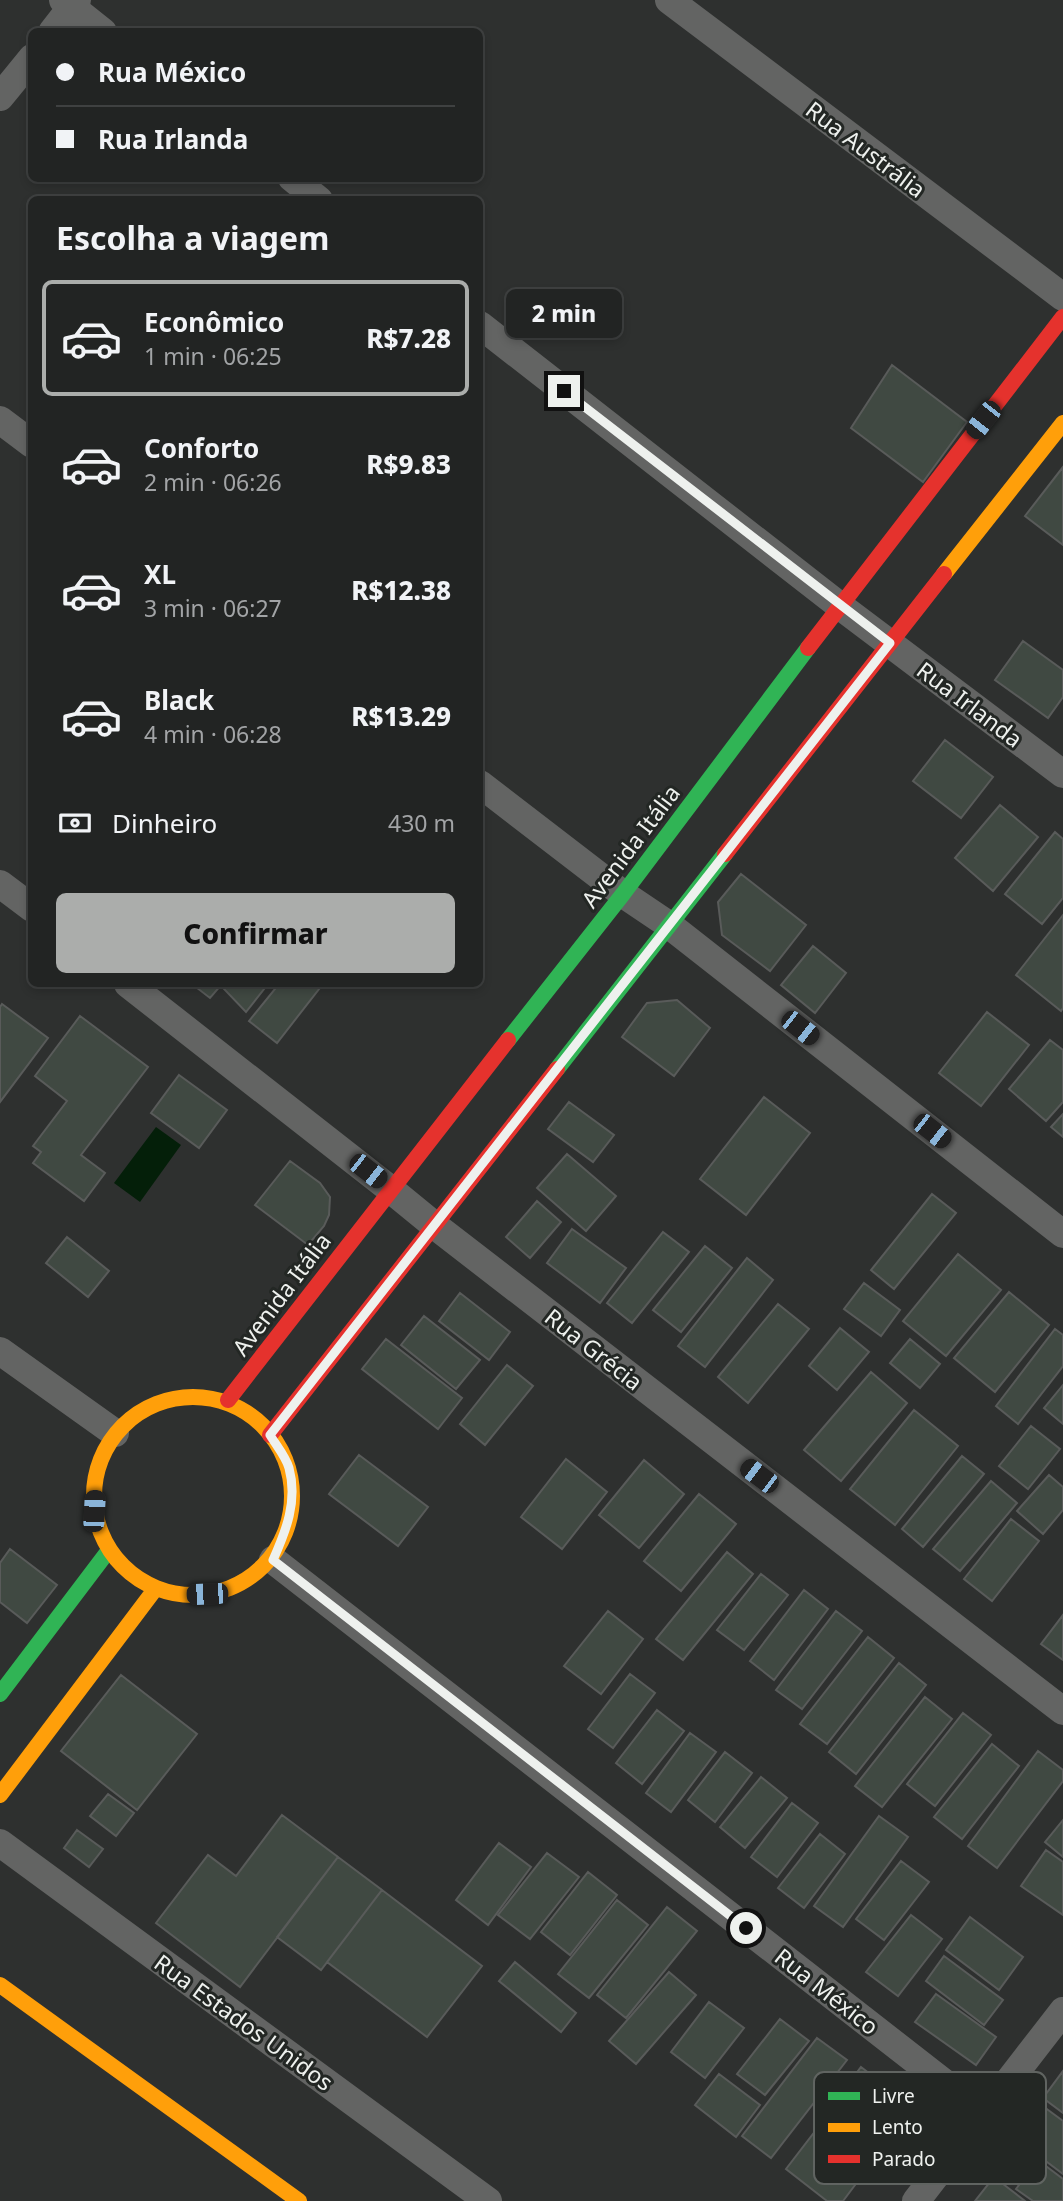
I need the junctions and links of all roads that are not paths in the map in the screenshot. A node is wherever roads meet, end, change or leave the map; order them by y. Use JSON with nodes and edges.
{"nodes":[{"id":1,"x":669,"y":0,"type":"edge"},
{"id":2,"x":71,"y":2,"type":"edge"},
{"id":3,"x":55,"y":28,"type":"edge"},
{"id":4,"x":99,"y":28,"type":"edge"},
{"id":5,"x":28,"y":63,"type":"edge"},
{"id":6,"x":0,"y":97,"type":"edge"},
{"id":7,"x":297,"y":182,"type":"edge"},
{"id":8,"x":314,"y":196,"type":"edge"},
{"id":9,"x":1063,"y":297,"type":"edge"},
{"id":10,"x":1063,"y":317,"type":"edge"},
{"id":11,"x":483,"y":327,"type":"edge"},
{"id":12,"x":0,"y":419,"type":"edge"},
{"id":13,"x":1063,"y":423,"type":"edge"},
{"id":14,"x":28,"y":440,"type":"edge"},
{"id":15,"x":840,"y":606,"type":"junction"},
{"id":16,"x":890,"y":643,"type":"junction"},
{"id":17,"x":1063,"y":774,"type":"edge"},
{"id":18,"x":483,"y":786,"type":"edge"},
{"id":19,"x":0,"y":884,"type":"edge"},
{"id":20,"x":623,"y":894,"type":"junction"},
{"id":21,"x":28,"y":905,"type":"edge"},
{"id":22,"x":669,"y":925,"type":"junction"},
{"id":23,"x":132,"y":987,"type":"edge"},
{"id":24,"x":390,"y":1188,"type":"junction"},
{"id":25,"x":434,"y":1225,"type":"junction"},
{"id":26,"x":1063,"y":1234,"type":"edge"},
{"id":27,"x":0,"y":1350,"type":"edge"},
{"id":28,"x":228,"y":1400,"type":"junction"},
{"id":29,"x":115,"y":1433,"type":"junction"},
{"id":30,"x":270,"y":1435,"type":"junction"},
{"id":31,"x":109,"y":1550,"type":"junction"},
{"id":32,"x":273,"y":1560,"type":"junction"},
{"id":33,"x":156,"y":1588,"type":"junction"},
{"id":34,"x":0,"y":1694,"type":"edge"},
{"id":35,"x":1063,"y":1711,"type":"edge"},
{"id":36,"x":0,"y":1796,"type":"edge"},
{"id":37,"x":0,"y":1843,"type":"edge"},
{"id":38,"x":0,"y":1985,"type":"edge"},
{"id":39,"x":1063,"y":2011,"type":"edge"},
{"id":40,"x":930,"y":2072,"type":"edge"},
{"id":41,"x":1015,"y":2072,"type":"edge"},
{"id":42,"x":929,"y":2184,"type":"edge"},
{"id":43,"x":299,"y":2201,"type":"edge"},
{"id":44,"x":488,"y":2201,"type":"edge"},
{"id":45,"x":916,"y":2201,"type":"edge"}],
"edges":[{"from":1,"to":9,"type":"street","name":"Rua Austrália"},
{"from":2,"to":3,"type":"street"},
{"from":2,"to":4,"type":"street"},
{"from":5,"to":6,"type":"street"},
{"from":7,"to":8,"type":"street"},
{"from":10,"to":15,"type":"street","name":"Avenida Itália"},
{"from":11,"to":15,"type":"street","name":"Rua Irlanda"},
{"from":12,"to":14,"type":"street"},
{"from":13,"to":16,"type":"street"},
{"from":15,"to":16,"type":"street","name":"Rua Irlanda"},
{"from":15,"to":20,"type":"street","name":"Avenida Itália"},
{"from":16,"to":17,"type":"street","name":"Rua Irlanda"},
{"from":16,"to":22,"type":"street"},
{"from":18,"to":20,"type":"street"},
{"from":19,"to":21,"type":"street"},
{"from":20,"to":22,"type":"street"},
{"from":20,"to":24,"type":"street","name":"Avenida Itália"},
{"from":22,"to":25,"type":"street"},
{"from":22,"to":26,"type":"street"},
{"from":23,"to":24,"type":"street","name":"Rua Grécia"},
{"from":24,"to":25,"type":"street","name":"Rua Grécia"},
{"from":24,"to":28,"type":"street","name":"Avenida Itália"},
{"from":25,"to":30,"type":"street"},
{"from":25,"to":35,"type":"street","name":"Rua Grécia"},
{"from":27,"to":29,"type":"street"},
{"from":28,"to":29,"type":"street"},
{"from":28,"to":30,"type":"street"},
{"from":29,"to":31,"type":"street"},
{"from":30,"to":32,"type":"street"},
{"from":31,"to":33,"type":"street"},
{"from":31,"to":34,"type":"street"},
{"from":32,"to":33,"type":"street"},
{"from":32,"to":40,"type":"street","name":"Rua México"},
{"from":33,"to":36,"type":"street"},
{"from":37,"to":44,"type":"street","name":"Rua Estados Unidos"},
{"from":38,"to":43,"type":"street"},
{"from":39,"to":41,"type":"street"},
{"from":42,"to":45,"type":"street"}]}
